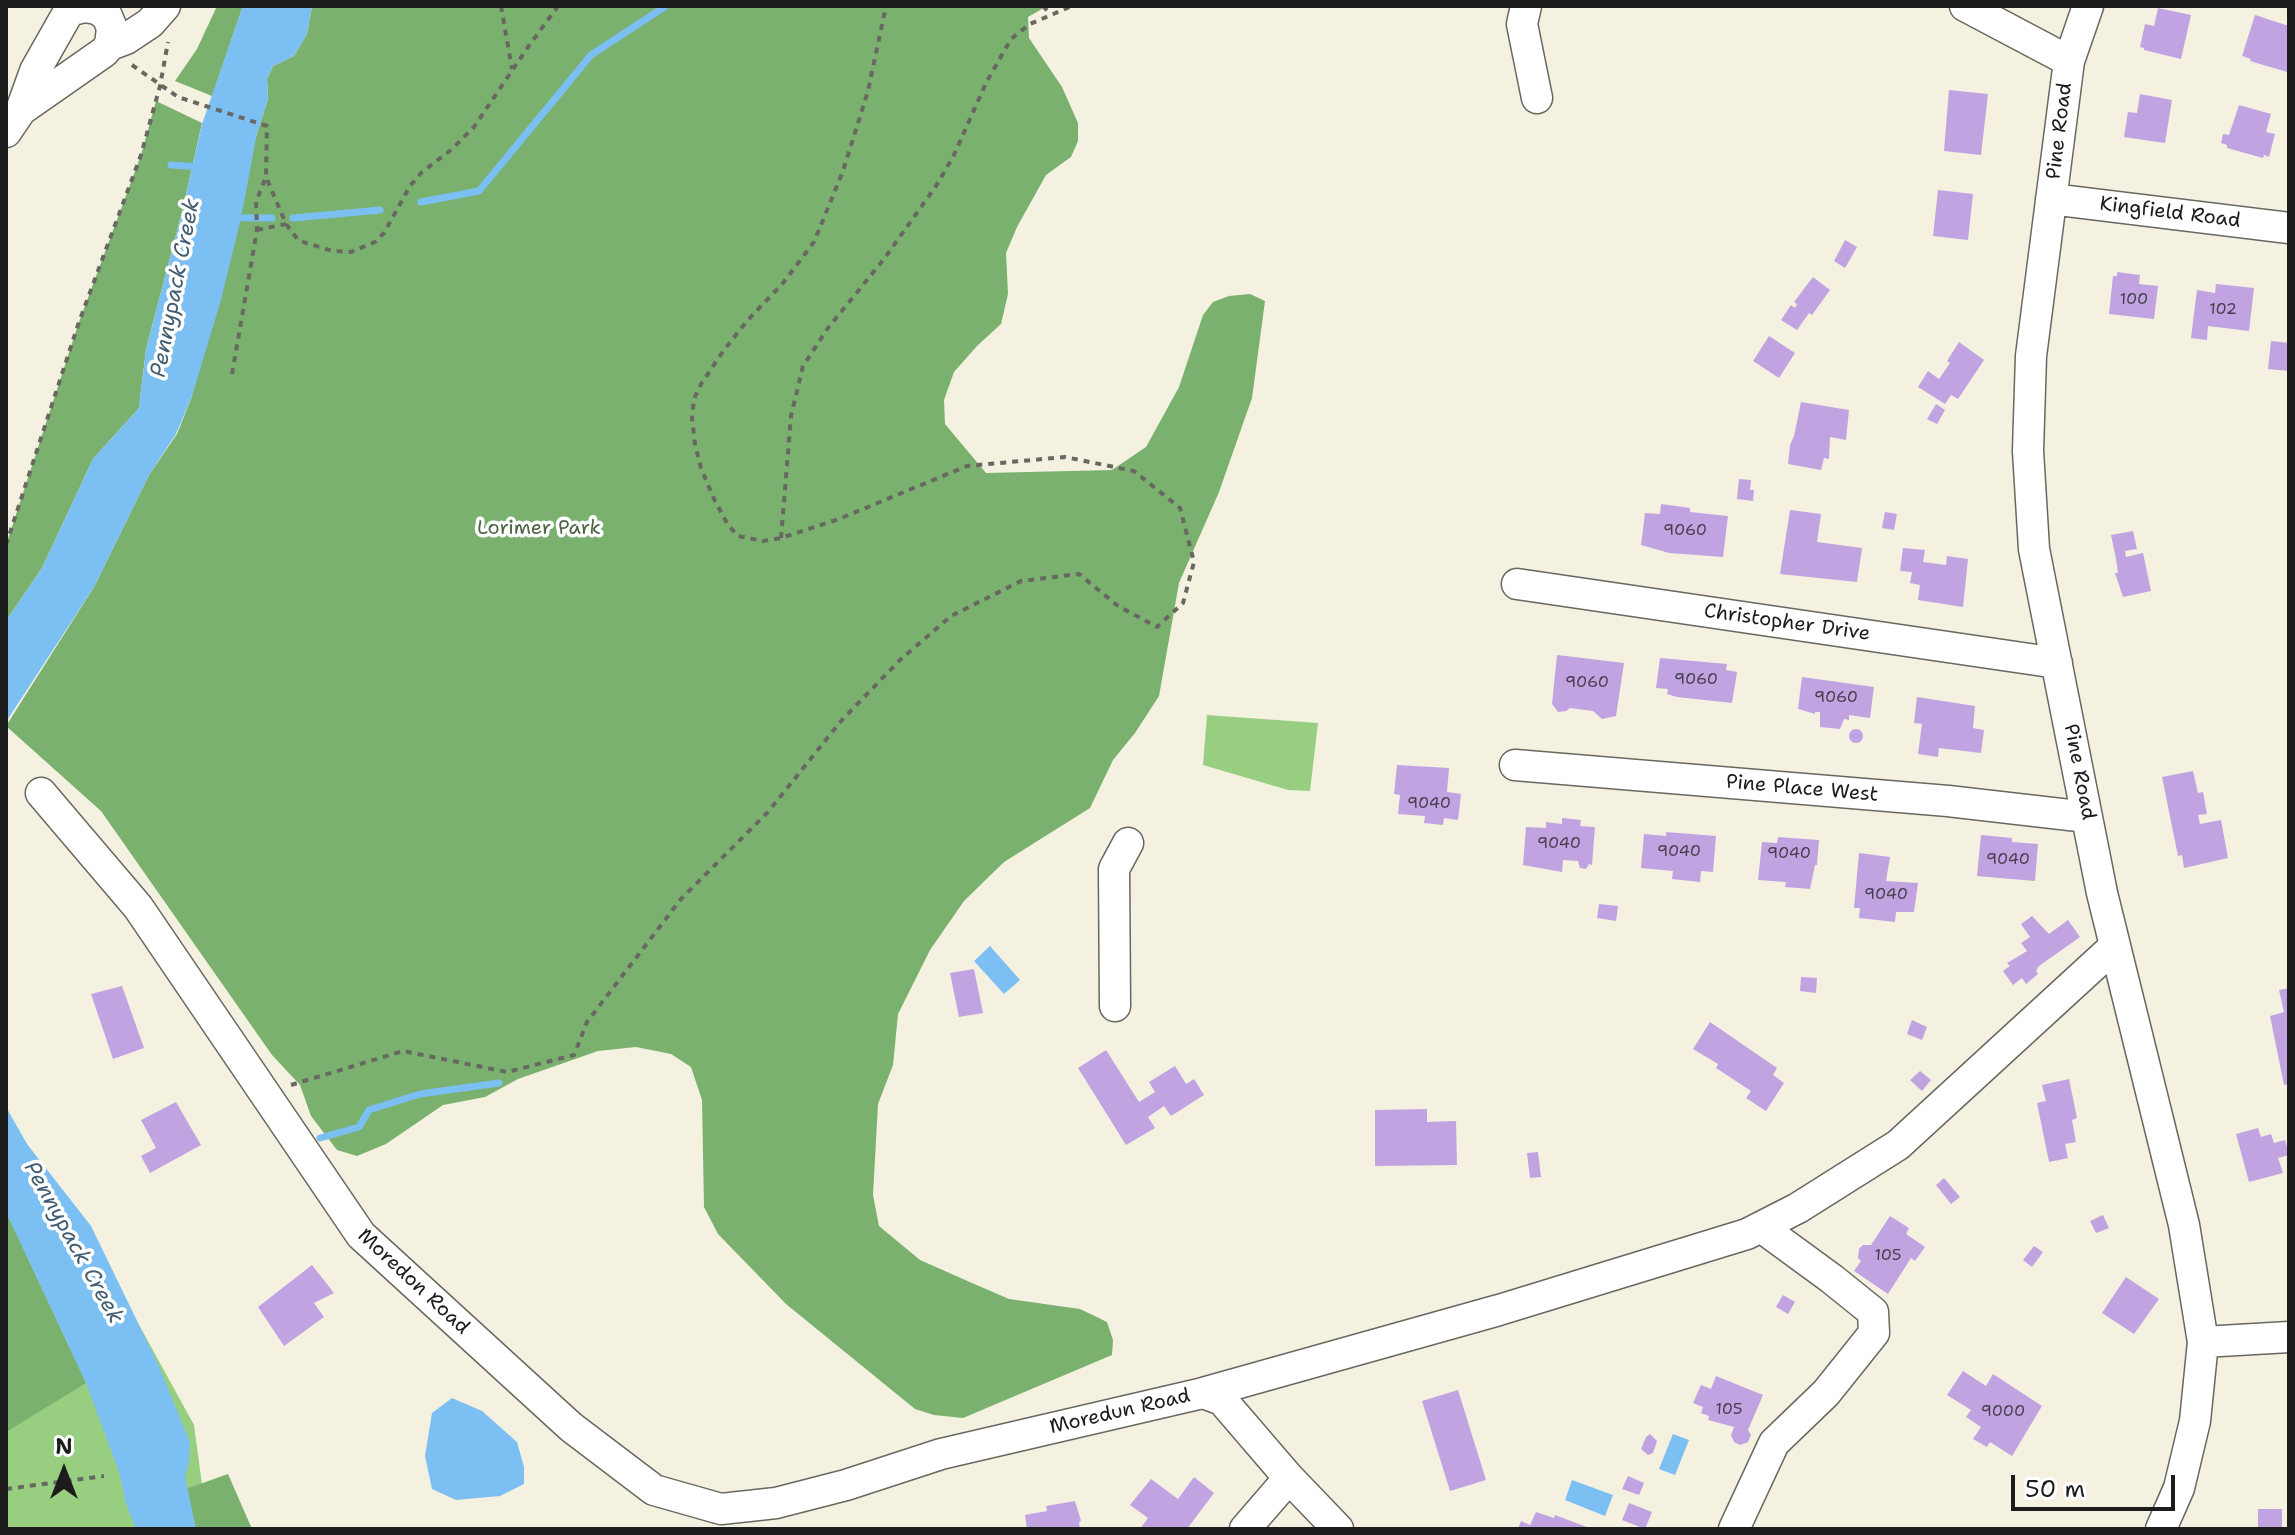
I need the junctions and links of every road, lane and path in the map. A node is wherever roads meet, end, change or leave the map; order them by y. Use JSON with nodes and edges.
{"nodes":[{"id":1,"x":501,"y":6,"type":"edge"},
{"id":2,"x":558,"y":6,"type":"edge"},
{"id":3,"x":886,"y":6,"type":"edge"},
{"id":4,"x":1043,"y":6,"type":"edge"},
{"id":5,"x":1072,"y":6,"type":"edge"},
{"id":6,"x":1526,"y":6,"type":"edge"},
{"id":7,"x":1965,"y":6,"type":"edge"},
{"id":8,"x":2088,"y":6,"type":"edge"},
{"id":9,"x":1050,"y":14,"type":"junction"},
{"id":10,"x":158,"y":18,"type":"edge"},
{"id":11,"x":107,"y":48,"type":"junction"},
{"id":12,"x":2069,"y":61,"type":"junction"},
{"id":13,"x":512,"y":71,"type":"junction"},
{"id":14,"x":160,"y":86,"type":"junction"},
{"id":15,"x":1537,"y":98,"type":"dead end"},
{"id":16,"x":14,"y":121,"type":"edge"},
{"id":17,"x":266,"y":177,"type":"junction"},
{"id":18,"x":2051,"y":199,"type":"junction"},
{"id":19,"x":286,"y":224,"type":"junction"},
{"id":20,"x":2289,"y":228,"type":"edge"},
{"id":21,"x":257,"y":230,"type":"junction"},
{"id":22,"x":232,"y":374,"type":"dead end"},
{"id":23,"x":781,"y":538,"type":"junction"},
{"id":24,"x":6,"y":545,"type":"edge"},
{"id":25,"x":1517,"y":584,"type":"dead end"},
{"id":26,"x":2057,"y":663,"type":"junction"},
{"id":27,"x":1515,"y":765,"type":"dead end"},
{"id":28,"x":41,"y":793,"type":"dead end"},
{"id":29,"x":2087,"y":817,"type":"junction"},
{"id":30,"x":1128,"y":843,"type":"dead end"},
{"id":31,"x":2115,"y":946,"type":"junction"},
{"id":32,"x":1115,"y":1006,"type":"dead end"},
{"id":33,"x":266,"y":1093,"type":"junction"},
{"id":34,"x":1761,"y":1227,"type":"junction"},
{"id":35,"x":2289,"y":1337,"type":"edge"},
{"id":36,"x":2203,"y":1342,"type":"junction"},
{"id":37,"x":1203,"y":1393,"type":"junction"},
{"id":38,"x":941,"y":1454,"type":"joint"},
{"id":39,"x":104,"y":1476,"type":"dead end"},
{"id":40,"x":1289,"y":1478,"type":"junction"},
{"id":41,"x":6,"y":1489,"type":"edge"},
{"id":42,"x":1245,"y":1529,"type":"edge"},
{"id":43,"x":1338,"y":1529,"type":"edge"},
{"id":44,"x":1734,"y":1529,"type":"edge"},
{"id":45,"x":2161,"y":1529,"type":"edge"}],
"edges":[{"from":1,"to":13,"type":"path"},
{"from":2,"to":13,"type":"path"},
{"from":3,"to":23,"type":"path"},
{"from":4,"to":9,"type":"path"},
{"from":5,"to":9,"type":"path"},
{"from":6,"to":15,"type":"street"},
{"from":7,"to":12,"type":"street"},
{"from":8,"to":12,"type":"street","name":"Pine Road"},
{"from":9,"to":23,"type":"path"},
{"from":10,"to":11,"type":"street"},
{"from":10,"to":14,"type":"path"},
{"from":11,"to":14,"type":"path"},
{"from":11,"to":16,"type":"street"},
{"from":11,"to":16,"type":"street"},
{"from":12,"to":18,"type":"street","name":"Pine Road"},
{"from":13,"to":19,"type":"path"},
{"from":14,"to":17,"type":"path"},
{"from":14,"to":24,"type":"path"},
{"from":17,"to":19,"type":"path"},
{"from":17,"to":21,"type":"path"},
{"from":18,"to":20,"type":"street","name":"Kingfield Road"},
{"from":18,"to":26,"type":"street","name":"Pine Road"},
{"from":19,"to":21,"type":"path"},
{"from":21,"to":22,"type":"path"},
{"from":23,"to":33,"type":"path"},
{"from":25,"to":26,"type":"street","name":"Christopher Drive"},
{"from":26,"to":29,"type":"street","name":"Pine Road"},
{"from":27,"to":29,"type":"street","name":"Pine Place West"},
{"from":28,"to":33,"type":"street","name":"Moredon Road"},
{"from":29,"to":31,"type":"street","name":"Pine Road"},
{"from":30,"to":32,"type":"street"},
{"from":31,"to":34,"type":"street"},
{"from":31,"to":36,"type":"street","name":"Pine Road"},
{"from":33,"to":38,"type":"street","name":"Moredon Road"},
{"from":34,"to":37,"type":"street"},
{"from":34,"to":44,"type":"street"},
{"from":35,"to":36,"type":"street"},
{"from":36,"to":45,"type":"street","name":"Pine Road"},
{"from":37,"to":38,"type":"street","name":"Moredun Road"},
{"from":37,"to":40,"type":"street","name":"Moredun Road"},
{"from":39,"to":41,"type":"path"},
{"from":40,"to":42,"type":"street"},
{"from":40,"to":43,"type":"street","name":"Moredun Road"}]}
